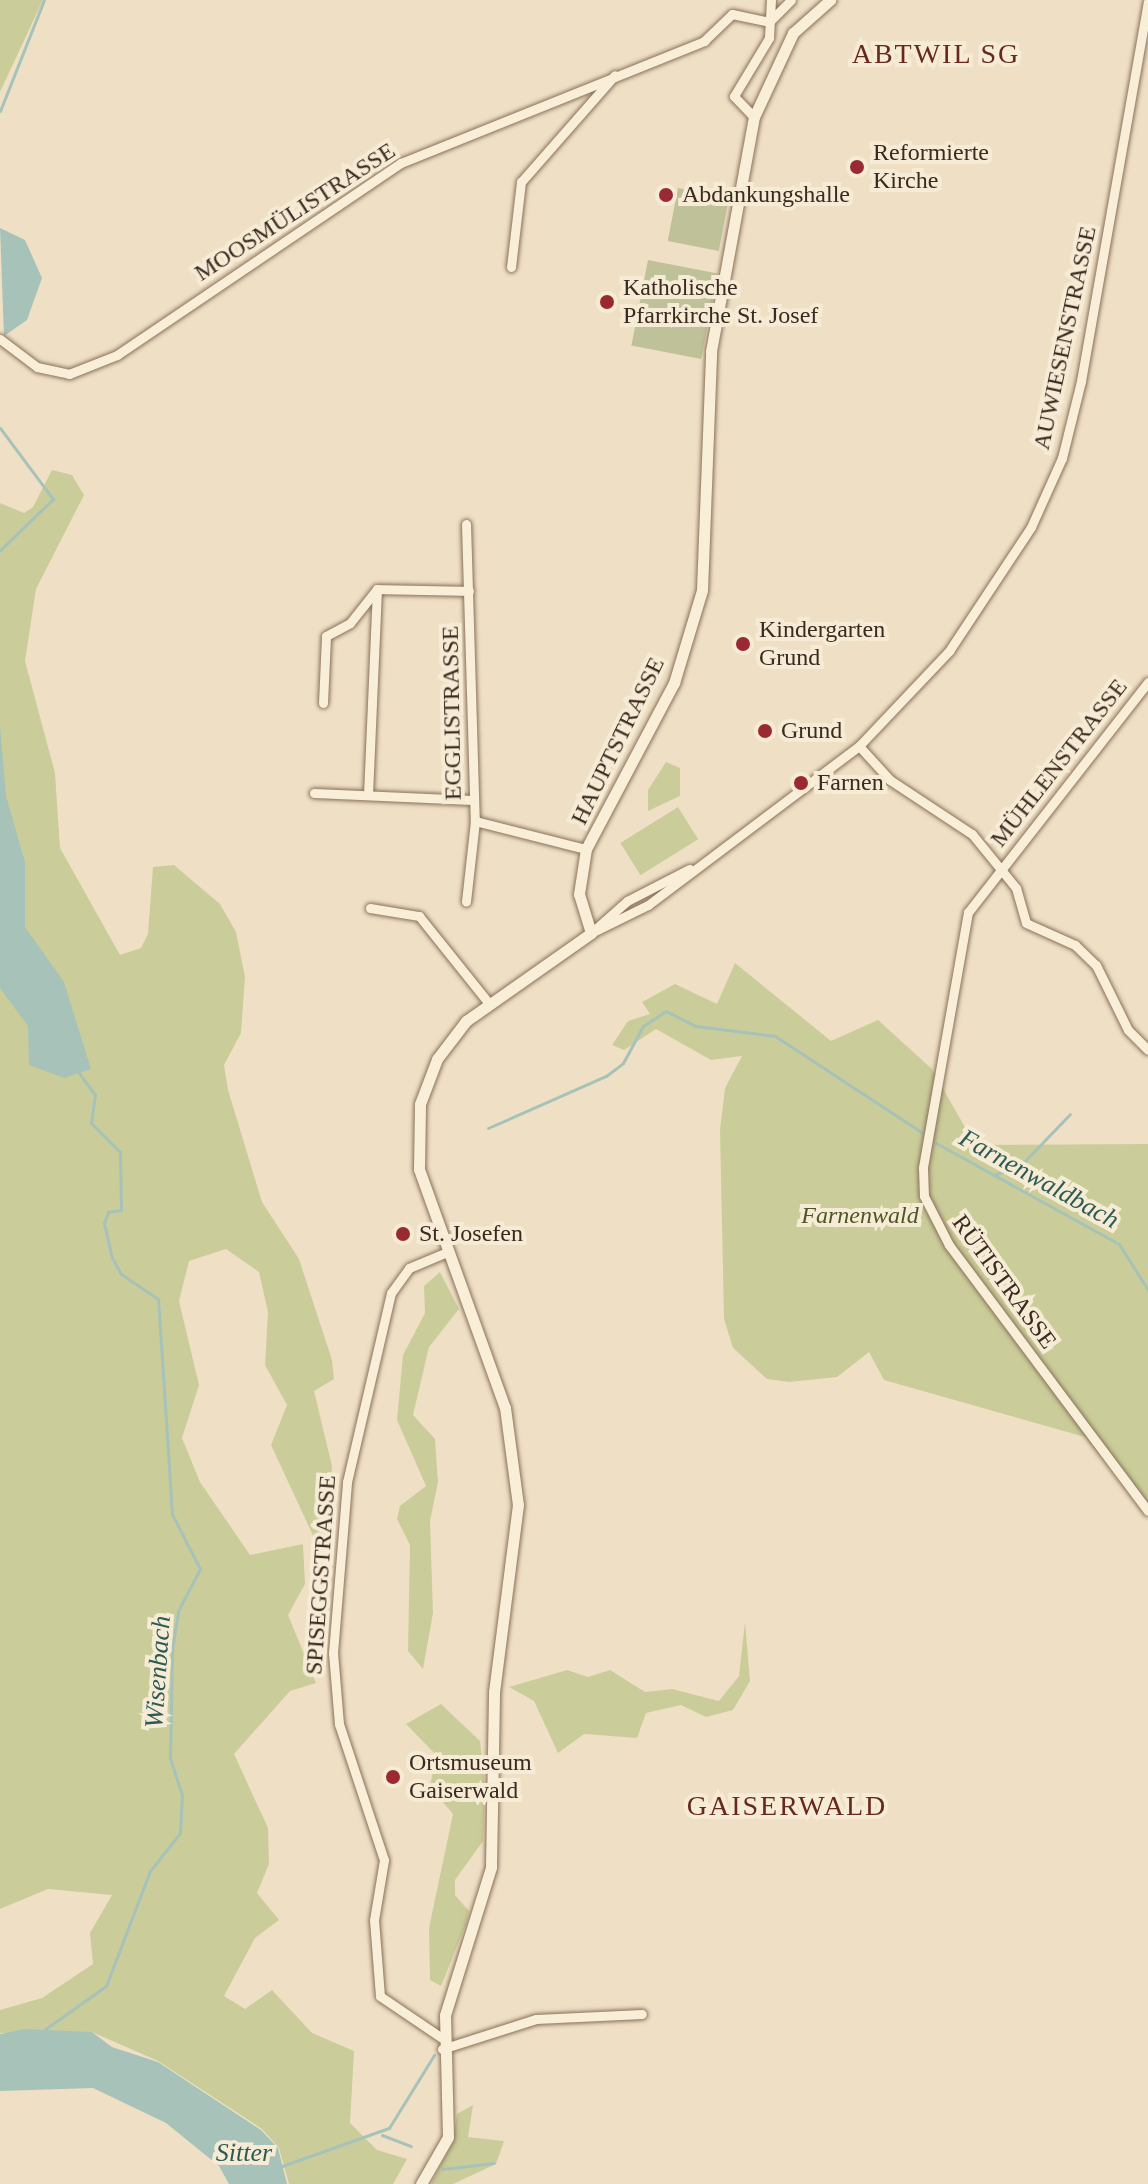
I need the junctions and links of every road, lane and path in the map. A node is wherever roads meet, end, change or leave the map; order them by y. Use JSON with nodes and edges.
{"nodes":[{"id":1,"x":771,"y":0,"type":"edge"},
{"id":2,"x":791,"y":0,"type":"edge"},
{"id":3,"x":830,"y":0,"type":"edge"},
{"id":4,"x":1148,"y":2,"type":"edge"},
{"id":5,"x":769,"y":22,"type":"junction"},
{"id":6,"x":615,"y":75,"type":"junction"},
{"id":7,"x":754,"y":117,"type":"junction"},
{"id":8,"x":511,"y":267,"type":"dead end"},
{"id":9,"x":2,"y":341,"type":"edge"},
{"id":10,"x":466,"y":524,"type":"dead end"},
{"id":11,"x":377,"y":589,"type":"junction"},
{"id":12,"x":469,"y":591,"type":"junction"},
{"id":13,"x":1148,"y":682,"type":"edge"},
{"id":14,"x":323,"y":703,"type":"dead end"},
{"id":15,"x":859,"y":746,"type":"junction"},
{"id":16,"x":314,"y":793,"type":"dead end"},
{"id":17,"x":368,"y":795,"type":"junction"},
{"id":18,"x":473,"y":800,"type":"junction"},
{"id":19,"x":475,"y":821,"type":"junction"},
{"id":20,"x":586,"y":849,"type":"junction"},
{"id":21,"x":692,"y":868,"type":"junction"},
{"id":22,"x":1002,"y":868,"type":"junction"},
{"id":23,"x":466,"y":901,"type":"dead end"},
{"id":24,"x":370,"y":908,"type":"dead end"},
{"id":25,"x":591,"y":933,"type":"junction"},
{"id":26,"x":487,"y":1001,"type":"junction"},
{"id":27,"x":1148,"y":1050,"type":"edge"},
{"id":28,"x":447,"y":1252,"type":"junction"},
{"id":29,"x":1148,"y":1511,"type":"edge"},
{"id":30,"x":642,"y":2014,"type":"dead end"},
{"id":31,"x":442,"y":2044,"type":"junction"},
{"id":32,"x":421,"y":2184,"type":"edge"}],
"edges":[{"from":1,"to":5,"type":"street"},
{"from":2,"to":5,"type":"street"},
{"from":3,"to":7,"type":"street","name":"HAUPTSTRASSE"},
{"from":4,"to":15,"type":"street","name":"AUWIESENSTRASSE"},
{"from":5,"to":6,"type":"street","name":"MOOSMÜLISTRASSE"},
{"from":5,"to":7,"type":"street"},
{"from":6,"to":8,"type":"street"},
{"from":6,"to":9,"type":"street","name":"MOOSMÜLISTRASSE"},
{"from":7,"to":20,"type":"street","name":"HAUPTSTRASSE"},
{"from":10,"to":12,"type":"street","name":"EGGLISTRASSE"},
{"from":11,"to":12,"type":"street"},
{"from":11,"to":14,"type":"street"},
{"from":11,"to":17,"type":"street"},
{"from":12,"to":18,"type":"street","name":"EGGLISTRASSE"},
{"from":13,"to":22,"type":"street","name":"MÜHLENSTRASSE"},
{"from":15,"to":21,"type":"street","name":"AUWIESENSTRASSE"},
{"from":15,"to":22,"type":"street"},
{"from":16,"to":17,"type":"street"},
{"from":17,"to":18,"type":"street"},
{"from":18,"to":19,"type":"street","name":"EGGLISTRASSE"},
{"from":19,"to":20,"type":"street"},
{"from":19,"to":23,"type":"street","name":"EGGLISTRASSE"},
{"from":20,"to":25,"type":"street","name":"HAUPTSTRASSE"},
{"from":21,"to":25,"type":"street","name":"AUWIESENSTRASSE"},
{"from":21,"to":25,"type":"street","name":"AUWIESENSTRASSE"},
{"from":22,"to":27,"type":"street"},
{"from":22,"to":29,"type":"street","name":"RÜTISTRASSE"},
{"from":24,"to":26,"type":"street"},
{"from":25,"to":26,"type":"street"},
{"from":26,"to":28,"type":"street"},
{"from":28,"to":31,"type":"street"},
{"from":28,"to":31,"type":"street","name":"SPISEGGSTRASSE"},
{"from":30,"to":31,"type":"street"},
{"from":31,"to":32,"type":"street"}]}
